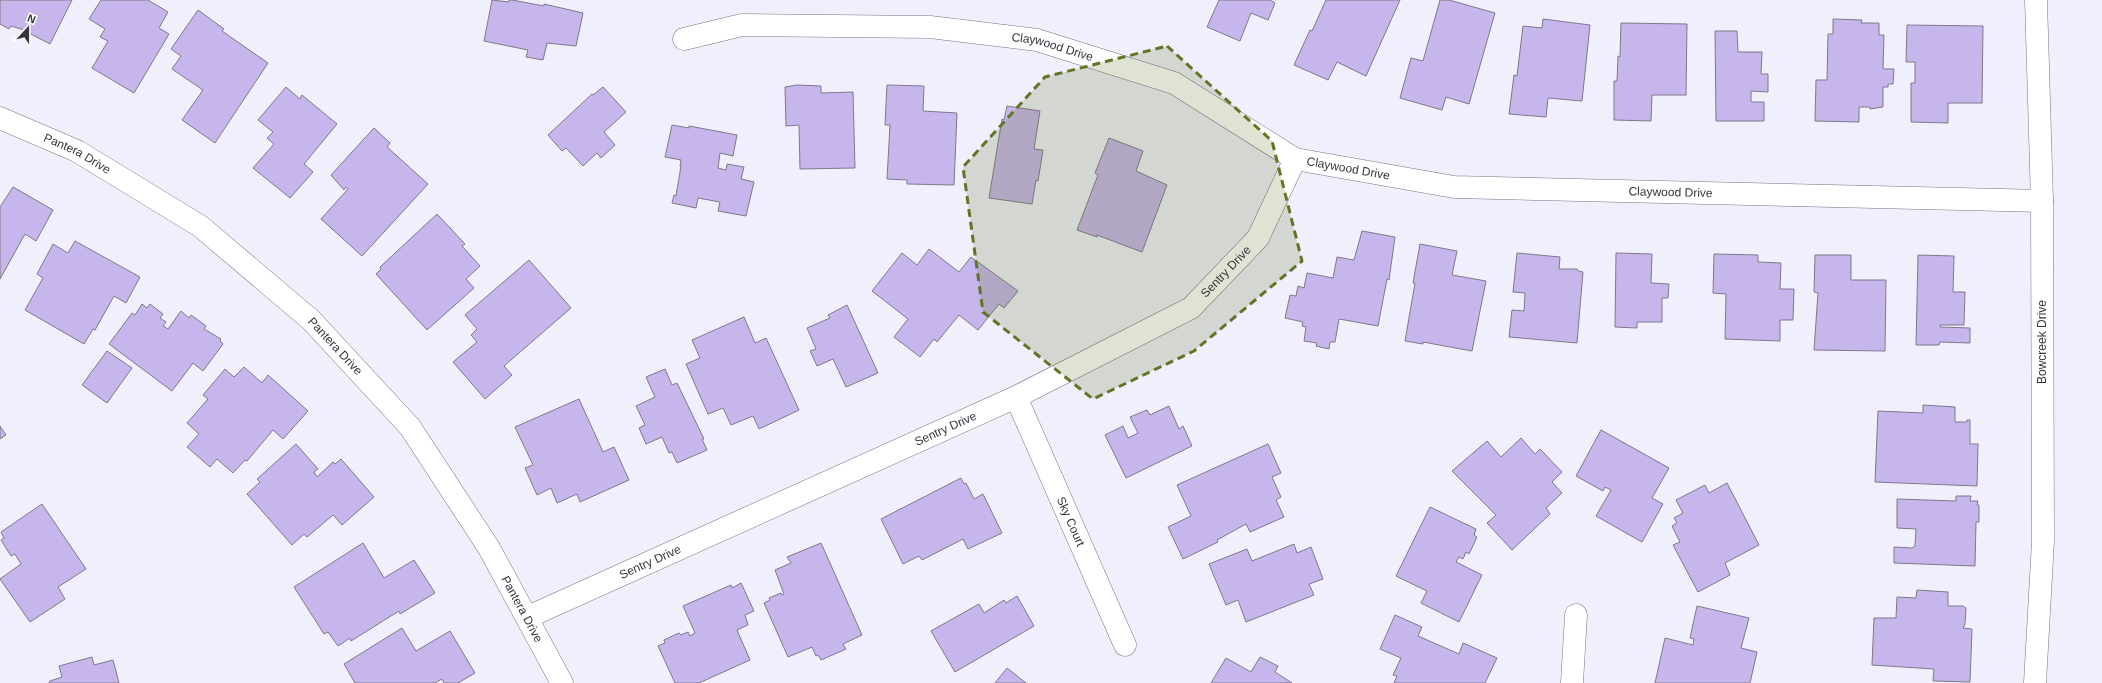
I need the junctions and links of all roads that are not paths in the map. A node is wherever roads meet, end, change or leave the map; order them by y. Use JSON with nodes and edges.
{"nodes":[{"id":1,"x":2036,"y":0,"type":"edge"},
{"id":2,"x":684,"y":39,"type":"dead end"},
{"id":3,"x":0,"y":118,"type":"edge"},
{"id":4,"x":1295,"y":159,"type":"junction"},
{"id":5,"x":2042,"y":201,"type":"junction"},
{"id":6,"x":1016,"y":397,"type":"junction"},
{"id":7,"x":1576,"y":615,"type":"dead end"},
{"id":8,"x":528,"y":617,"type":"junction"},
{"id":9,"x":1125,"y":645,"type":"dead end"},
{"id":10,"x":562,"y":683,"type":"edge"},
{"id":11,"x":1572,"y":683,"type":"edge"},
{"id":12,"x":2036,"y":683,"type":"edge"}],
"edges":[{"from":1,"to":5,"type":"street","name":"Bowcreek Drive"},
{"from":2,"to":4,"type":"street","name":"Claywood Drive"},
{"from":3,"to":8,"type":"street","name":"Pantera Drive"},
{"from":4,"to":5,"type":"street","name":"Claywood Drive"},
{"from":4,"to":6,"type":"street","name":"Sentry Drive"},
{"from":5,"to":12,"type":"street","name":"Bowcreek Drive"},
{"from":6,"to":8,"type":"street","name":"Sentry Drive"},
{"from":6,"to":9,"type":"street","name":"Sky Court"},
{"from":7,"to":11,"type":"street"},
{"from":8,"to":10,"type":"street","name":"Pantera Drive"}]}
